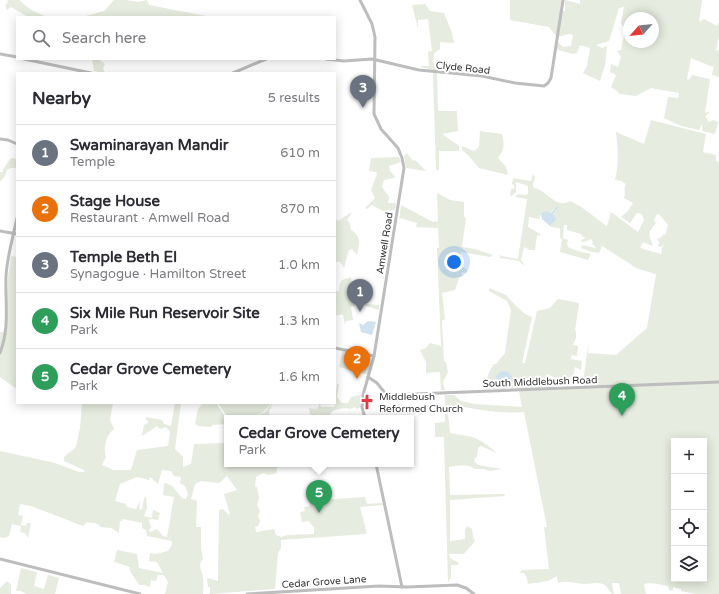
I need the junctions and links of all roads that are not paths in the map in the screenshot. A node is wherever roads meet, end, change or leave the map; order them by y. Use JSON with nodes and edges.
{"nodes":[{"id":1,"x":360,"y":0,"type":"edge"},
{"id":2,"x":563,"y":0,"type":"edge"},
{"id":3,"x":375,"y":48,"type":"junction"},
{"id":4,"x":0,"y":54,"type":"edge"},
{"id":5,"x":16,"y":58,"type":"edge"},
{"id":6,"x":375,"y":59,"type":"junction"},
{"id":7,"x":29,"y":60,"type":"edge"},
{"id":8,"x":264,"y":60,"type":"edge"},
{"id":9,"x":331,"y":60,"type":"edge"},
{"id":10,"x":357,"y":60,"type":"junction"},
{"id":11,"x":374,"y":64,"type":"junction"},
{"id":12,"x":86,"y":72,"type":"edge"},
{"id":13,"x":235,"y":72,"type":"edge"},
{"id":14,"x":0,"y":139,"type":"edge"},
{"id":15,"x":16,"y":144,"type":"edge"},
{"id":16,"x":0,"y":231,"type":"edge"},
{"id":17,"x":15,"y":234,"type":"edge"},
{"id":18,"x":336,"y":348,"type":"edge"},
{"id":19,"x":0,"y":353,"type":"edge"},
{"id":20,"x":374,"y":356,"type":"junction"},
{"id":21,"x":368,"y":377,"type":"junction"},
{"id":22,"x":373,"y":380,"type":"junction"},
{"id":23,"x":719,"y":382,"type":"edge"},
{"id":24,"x":366,"y":384,"type":"junction"},
{"id":25,"x":364,"y":415,"type":"edge"},
{"id":26,"x":377,"y":467,"type":"edge"},
{"id":27,"x":0,"y":559,"type":"edge"},
{"id":28,"x":400,"y":576,"type":"junction"},
{"id":29,"x":396,"y":586,"type":"junction"},
{"id":30,"x":402,"y":586,"type":"junction"},
{"id":31,"x":418,"y":586,"type":"junction"},
{"id":32,"x":140,"y":594,"type":"edge"},
{"id":33,"x":246,"y":594,"type":"edge"},
{"id":34,"x":474,"y":594,"type":"edge"}],
"edges":[{"from":1,"to":3,"type":"street"},
{"from":2,"to":6,"type":"street","name":"Clyde Road"},
{"from":3,"to":6,"type":"street"},
{"from":3,"to":10,"type":"street"},
{"from":4,"to":5,"type":"street"},
{"from":6,"to":10,"type":"street","name":"Clyde Road"},
{"from":6,"to":11,"type":"street"},
{"from":7,"to":12,"type":"street"},
{"from":8,"to":13,"type":"street"},
{"from":9,"to":10,"type":"street","name":"Clyde Road"},
{"from":10,"to":11,"type":"street"},
{"from":11,"to":20,"type":"street","name":"Amwell Road"},
{"from":14,"to":15,"type":"street"},
{"from":16,"to":17,"type":"street"},
{"from":17,"to":19,"type":"street"},
{"from":18,"to":20,"type":"street"},
{"from":20,"to":21,"type":"street","name":"Amwell Road"},
{"from":21,"to":22,"type":"street","name":"South Middlebush Road"},
{"from":21,"to":24,"type":"street","name":"Amwell Road"},
{"from":22,"to":23,"type":"street","name":"South Middlebush Road"},
{"from":22,"to":24,"type":"street"},
{"from":24,"to":25,"type":"street","name":"Amwell Road"},
{"from":26,"to":28,"type":"street"},
{"from":27,"to":32,"type":"street"},
{"from":28,"to":29,"type":"street"},
{"from":28,"to":30,"type":"street"},
{"from":28,"to":31,"type":"street"},
{"from":29,"to":30,"type":"street","name":"Cedar Grove Lane"},
{"from":29,"to":33,"type":"street","name":"Cedar Grove Lane"},
{"from":30,"to":31,"type":"street"},
{"from":31,"to":34,"type":"street"}]}
